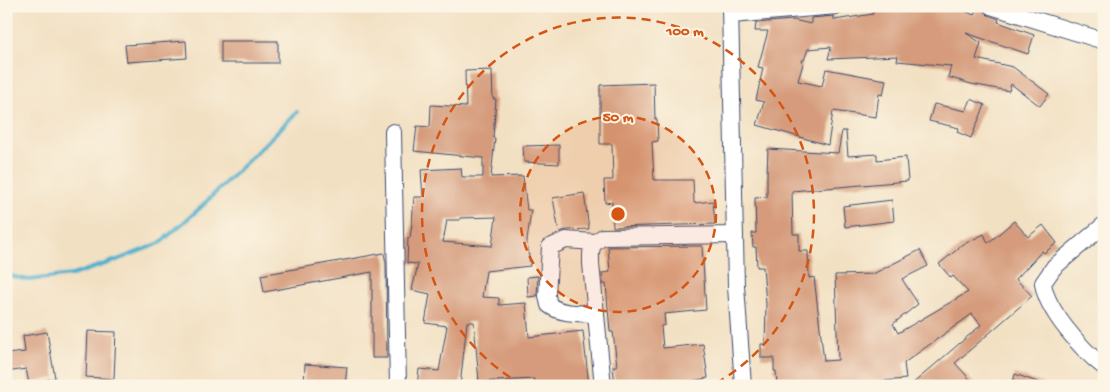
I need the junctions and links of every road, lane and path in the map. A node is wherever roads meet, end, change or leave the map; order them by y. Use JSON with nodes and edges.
{"nodes":[{"id":1,"x":836,"y":6,"type":"edge"},
{"id":2,"x":991,"y":6,"type":"edge"},
{"id":3,"x":731,"y":11,"type":"edge"},
{"id":4,"x":1104,"y":41,"type":"edge"},
{"id":5,"x":394,"y":132,"type":"dead end"},
{"id":6,"x":1104,"y":225,"type":"edge"},
{"id":7,"x":735,"y":236,"type":"junction"},
{"id":8,"x":594,"y":242,"type":"junction"},
{"id":9,"x":596,"y":314,"type":"junction"},
{"id":10,"x":1104,"y":368,"type":"edge"},
{"id":11,"x":398,"y":386,"type":"edge"},
{"id":12,"x":603,"y":386,"type":"edge"},
{"id":13,"x":743,"y":386,"type":"edge"}],
"edges":[{"from":1,"to":3,"type":"street"},
{"from":2,"to":4,"type":"street"},
{"from":3,"to":7,"type":"street"},
{"from":5,"to":11,"type":"street"},
{"from":6,"to":10,"type":"street"},
{"from":7,"to":8,"type":"street"},
{"from":7,"to":13,"type":"street"},
{"from":8,"to":9,"type":"street"},
{"from":8,"to":9,"type":"street"},
{"from":9,"to":12,"type":"street"}]}
